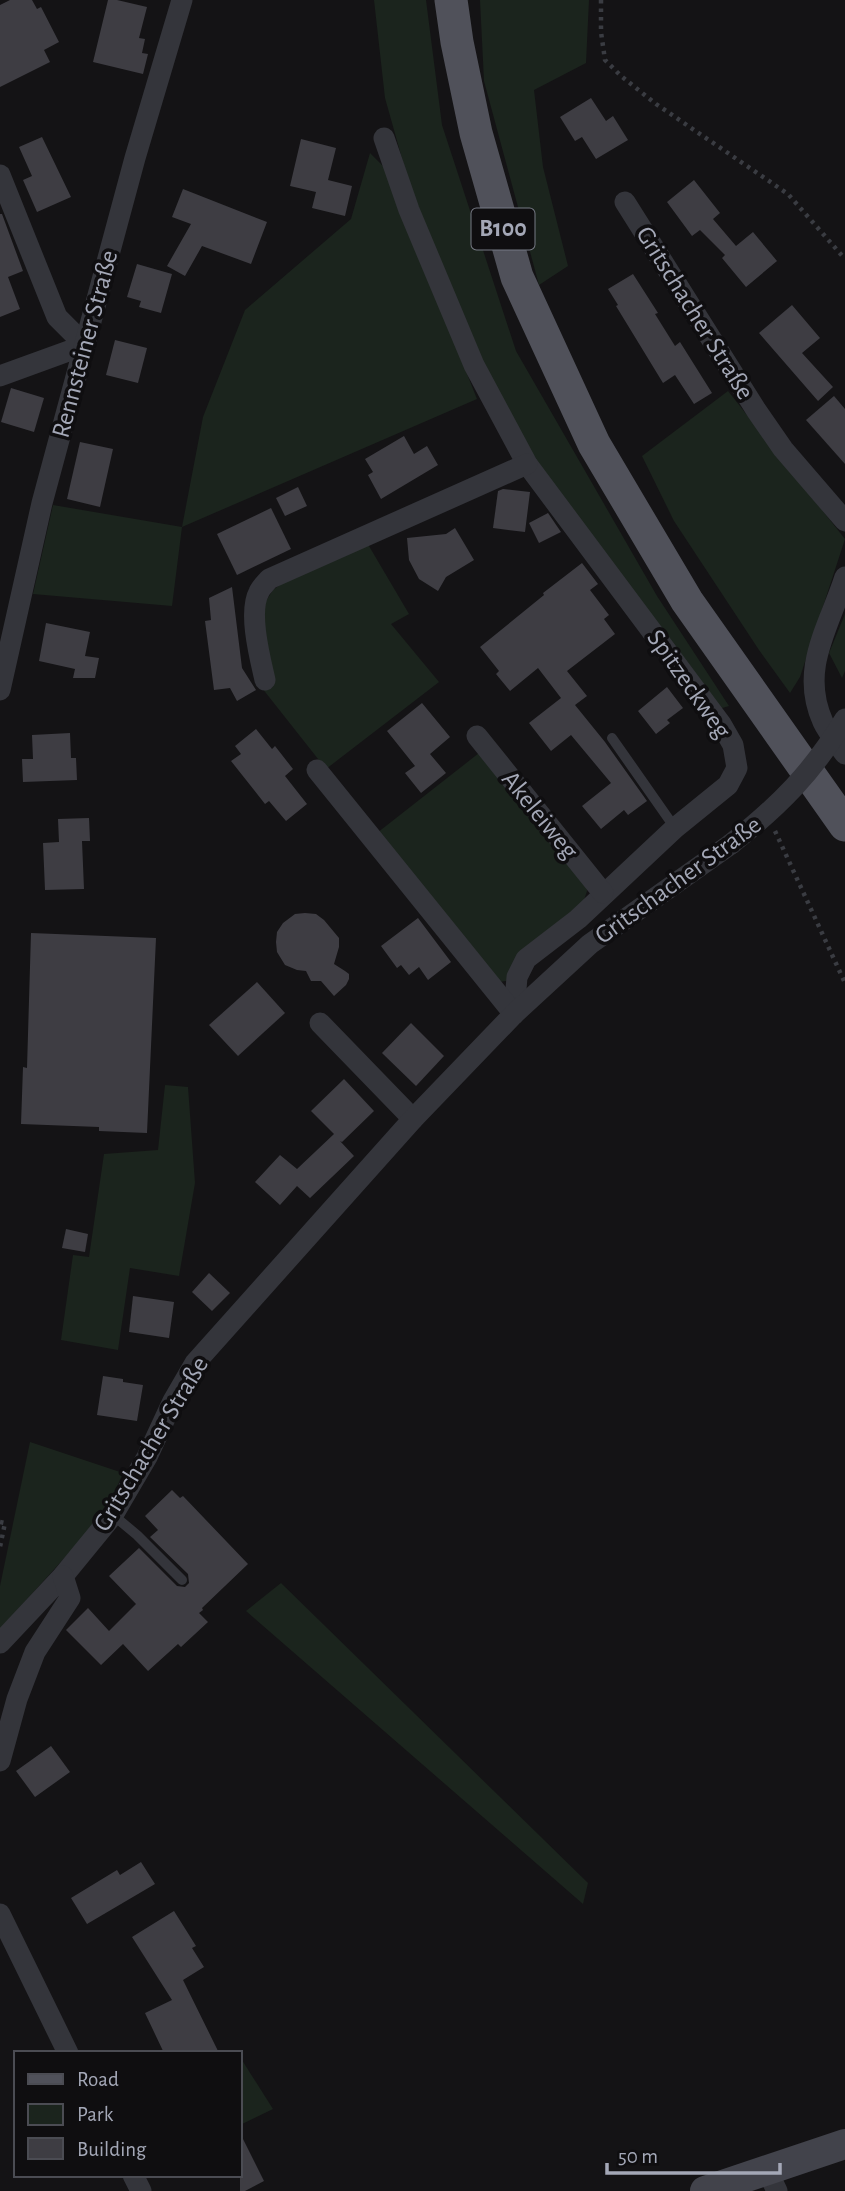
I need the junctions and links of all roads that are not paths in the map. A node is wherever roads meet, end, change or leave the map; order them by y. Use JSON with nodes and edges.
{"nodes":[{"id":1,"x":182,"y":0,"type":"edge"},
{"id":2,"x":451,"y":0,"type":"edge"},
{"id":3,"x":384,"y":138,"type":"dead end"},
{"id":4,"x":0,"y":175,"type":"edge"},
{"id":5,"x":625,"y":202,"type":"dead end"},
{"id":6,"x":85,"y":345,"type":"junction"},
{"id":7,"x":0,"y":376,"type":"edge"},
{"id":8,"x":527,"y":464,"type":"junction"},
{"id":9,"x":845,"y":521,"type":"edge"},
{"id":10,"x":845,"y":577,"type":"edge"},
{"id":11,"x":265,"y":680,"type":"dead end"},
{"id":12,"x":0,"y":690,"type":"edge"},
{"id":13,"x":845,"y":719,"type":"edge"},
{"id":14,"x":477,"y":737,"type":"dead end"},
{"id":15,"x":612,"y":738,"type":"dead end"},
{"id":16,"x":845,"y":754,"type":"edge"},
{"id":17,"x":317,"y":770,"type":"dead end"},
{"id":18,"x":845,"y":825,"type":"edge"},
{"id":19,"x":675,"y":828,"type":"junction"},
{"id":20,"x":603,"y":894,"type":"junction"},
{"id":21,"x":514,"y":1014,"type":"junction"},
{"id":22,"x":320,"y":1023,"type":"dead end"},
{"id":23,"x":413,"y":1119,"type":"junction"},
{"id":24,"x":113,"y":1515,"type":"junction"},
{"id":25,"x":63,"y":1576,"type":"junction"},
{"id":26,"x":181,"y":1580,"type":"dead end"},
{"id":27,"x":0,"y":1643,"type":"edge"},
{"id":28,"x":0,"y":1760,"type":"edge"},
{"id":29,"x":0,"y":1914,"type":"edge"},
{"id":30,"x":0,"y":1936,"type":"edge"},
{"id":31,"x":29,"y":1971,"type":"junction"},
{"id":32,"x":67,"y":2051,"type":"edge"},
{"id":33,"x":845,"y":2144,"type":"edge"},
{"id":34,"x":772,"y":2180,"type":"edge"},
{"id":35,"x":705,"y":2191,"type":"edge"}],
"edges":[{"from":1,"to":6,"type":"street","name":"Rennsteiner Straße"},
{"from":2,"to":18,"type":"main road","number":"B100"},
{"from":3,"to":8,"type":"street","name":"Spitzeckweg"},
{"from":4,"to":6,"type":"street"},
{"from":5,"to":9,"type":"street","name":"Gritschacher Straße"},
{"from":6,"to":7,"type":"street"},
{"from":6,"to":12,"type":"street","name":"Rennsteiner Straße"},
{"from":8,"to":11,"type":"street"},
{"from":8,"to":19,"type":"street","name":"Spitzeckweg"},
{"from":10,"to":16,"type":"street"},
{"from":13,"to":21,"type":"street","name":"Gritschacher Straße","bridge":true},
{"from":14,"to":20,"type":"street","name":"Akeleiweg"},
{"from":15,"to":19,"type":"lane"},
{"from":17,"to":21,"type":"street"},
{"from":19,"to":20,"type":"street","name":"Spitzeckweg"},
{"from":20,"to":21,"type":"street","name":"Spitzeckweg"},
{"from":21,"to":23,"type":"street","name":"Gritschacher Straße"},
{"from":22,"to":23,"type":"street"},
{"from":23,"to":24,"type":"street","name":"Gritschacher Straße"},
{"from":24,"to":25,"type":"street","name":"Gritschacher Straße"},
{"from":24,"to":26,"type":"lane"},
{"from":25,"to":27,"type":"street","name":"Gritschacher Straße"},
{"from":25,"to":28,"type":"street"},
{"from":29,"to":31,"type":"street"},
{"from":30,"to":31,"type":"lane"},
{"from":31,"to":32,"type":"street"},
{"from":33,"to":34,"type":"main road"},
{"from":34,"to":35,"type":"main road"}]}
